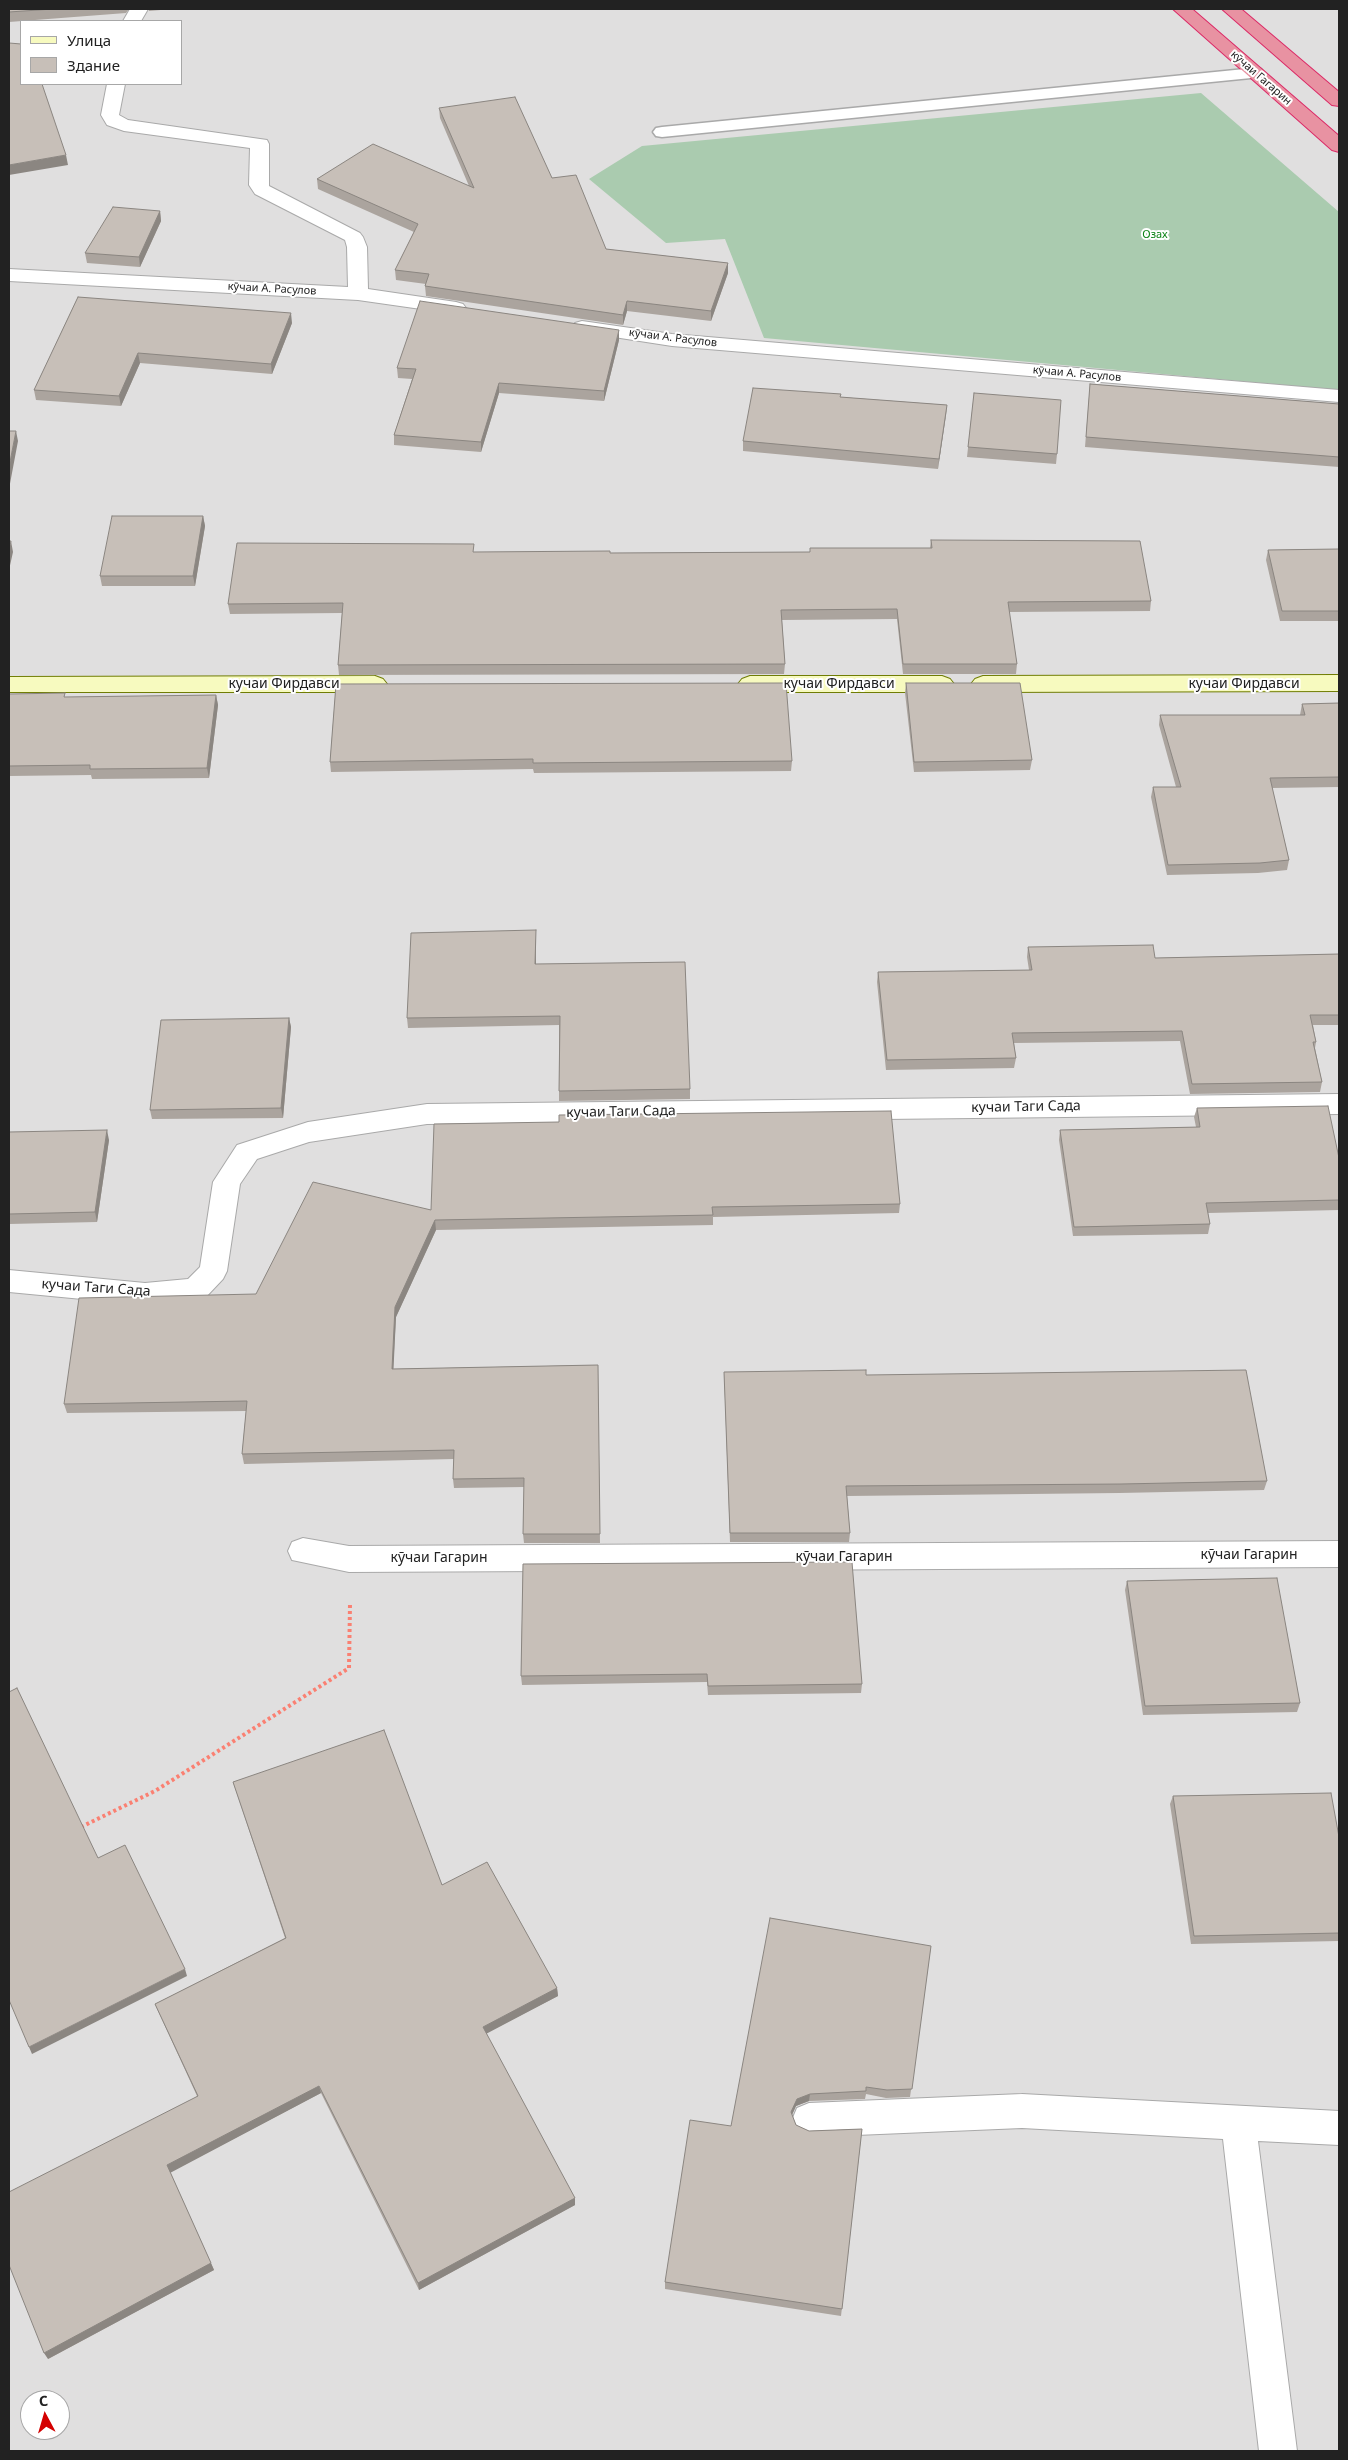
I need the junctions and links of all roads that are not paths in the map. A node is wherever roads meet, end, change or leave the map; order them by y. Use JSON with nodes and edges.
{"nodes":[{"id":1,"x":139,"y":9,"type":"edge"},
{"id":2,"x":1182,"y":9,"type":"edge"},
{"id":3,"x":1231,"y":9,"type":"edge"},
{"id":4,"x":133,"y":20,"type":"edge"},
{"id":5,"x":1255,"y":73,"type":"junction"},
{"id":6,"x":116,"y":85,"type":"edge"},
{"id":7,"x":1339,"y":101,"type":"edge"},
{"id":8,"x":662,"y":132,"type":"dead end"},
{"id":9,"x":1339,"y":146,"type":"edge"},
{"id":10,"x":9,"y":275,"type":"edge"},
{"id":11,"x":358,"y":294,"type":"junction"},
{"id":12,"x":476,"y":311,"type":"edge"},
{"id":13,"x":564,"y":324,"type":"edge"},
{"id":14,"x":1339,"y":396,"type":"edge"},
{"id":15,"x":9,"y":684,"type":"edge"},
{"id":16,"x":396,"y":684,"type":"edge"},
{"id":17,"x":724,"y":684,"type":"edge"},
{"id":18,"x":1339,"y":684,"type":"edge"},
{"id":19,"x":1339,"y":1104,"type":"edge"},
{"id":20,"x":9,"y":1281,"type":"edge"},
{"id":21,"x":303,"y":1551,"type":"dead end"},
{"id":22,"x":1339,"y":1554,"type":"edge"},
{"id":23,"x":809,"y":2120,"type":"dead end"},
{"id":24,"x":1238,"y":2123,"type":"junction"},
{"id":25,"x":1339,"y":2128,"type":"edge"},
{"id":26,"x":1278,"y":2451,"type":"edge"}],
"edges":[{"from":1,"to":4,"type":"street"},
{"from":2,"to":5,"type":"highway","name":"кӯчаи Гагарин"},
{"from":3,"to":7,"type":"highway"},
{"from":5,"to":8,"type":"lane"},
{"from":5,"to":9,"type":"highway","name":"кӯчаи Гагарин"},
{"from":6,"to":11,"type":"street"},
{"from":10,"to":11,"type":"street","name":"кӯчаи А. Расулов"},
{"from":11,"to":12,"type":"street","name":"кӯчаи А. Расулов"},
{"from":13,"to":14,"type":"street","name":"кӯчаи А. Расулов"},
{"from":15,"to":16,"type":"street","name":"кучаи Фирдавси"},
{"from":17,"to":18,"type":"street","name":"кучаи Фирдавси"},
{"from":19,"to":20,"type":"street","name":"кучаи Таги Сада"},
{"from":21,"to":22,"type":"street","name":"кӯчаи Гагарин"},
{"from":23,"to":24,"type":"street"},
{"from":24,"to":25,"type":"street"},
{"from":24,"to":26,"type":"street"}]}
